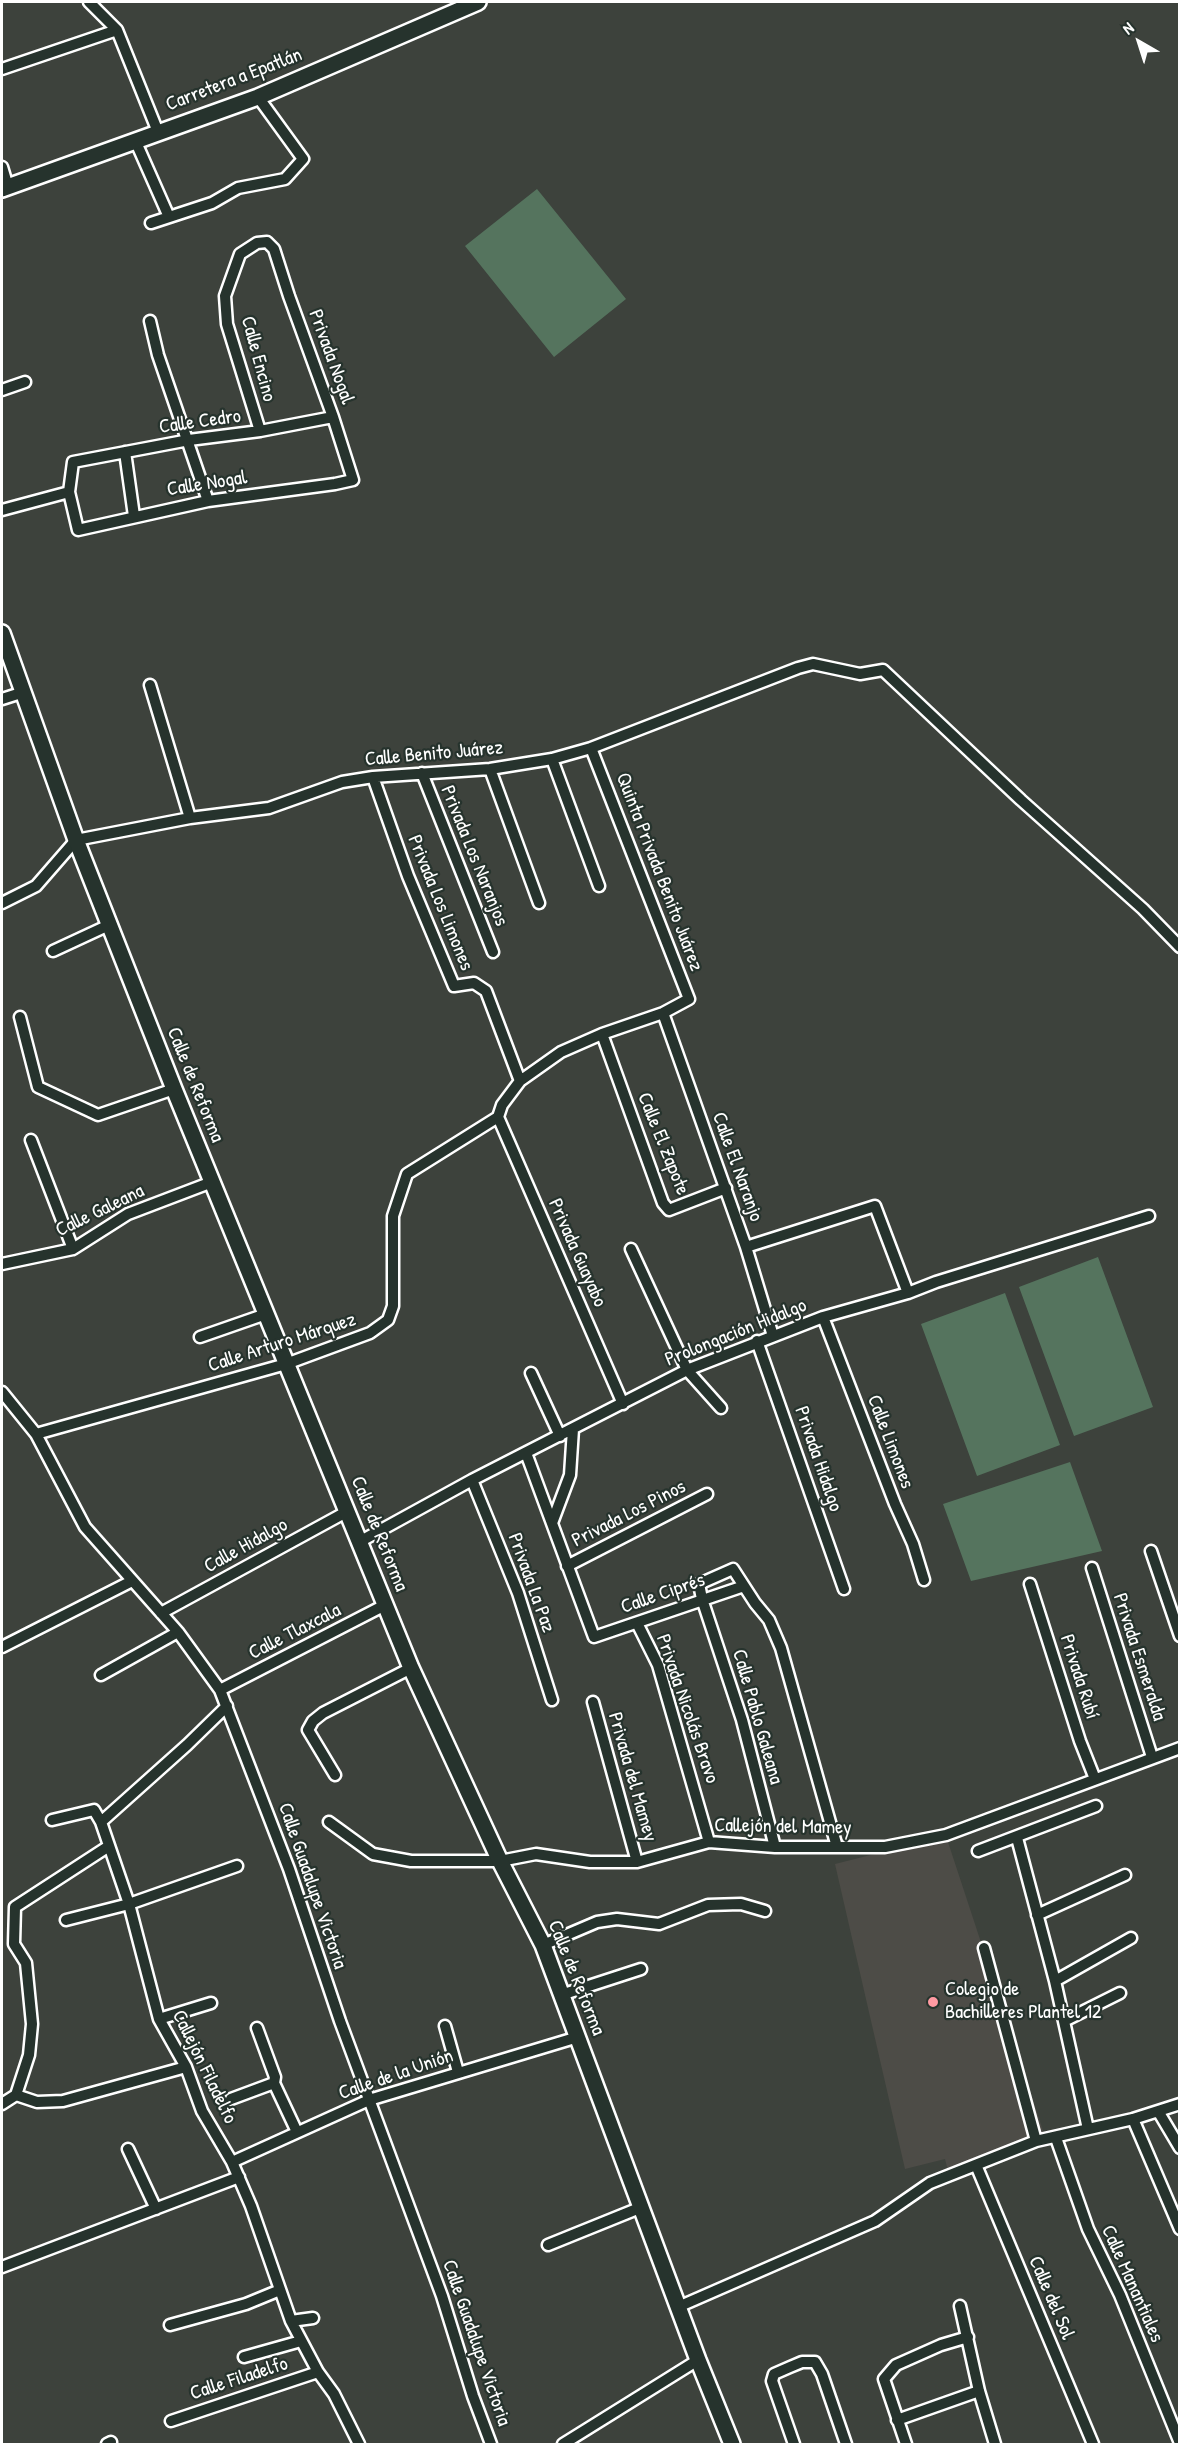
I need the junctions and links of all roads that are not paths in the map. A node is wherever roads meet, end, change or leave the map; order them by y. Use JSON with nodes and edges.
{"nodes":[{"id":1,"x":89,"y":2,"type":"edge"},
{"id":2,"x":477,"y":2,"type":"edge"},
{"id":3,"x":117,"y":30,"type":"junction"},
{"id":4,"x":2,"y":69,"type":"edge"},
{"id":5,"x":258,"y":97,"type":"junction"},
{"id":6,"x":158,"y":132,"type":"junction"},
{"id":7,"x":135,"y":140,"type":"junction"},
{"id":8,"x":2,"y":167,"type":"edge"},
{"id":9,"x":5,"y":188,"type":"edge"},
{"id":10,"x":169,"y":217,"type":"junction"},
{"id":11,"x":151,"y":223,"type":"dead end"},
{"id":12,"x":267,"y":242,"type":"joint"},
{"id":13,"x":150,"y":321,"type":"dead end"},
{"id":14,"x":25,"y":382,"type":"dead end"},
{"id":15,"x":2,"y":390,"type":"edge"},
{"id":16,"x":333,"y":417,"type":"junction"},
{"id":17,"x":260,"y":431,"type":"junction"},
{"id":18,"x":189,"y":440,"type":"junction"},
{"id":19,"x":125,"y":452,"type":"junction"},
{"id":20,"x":345,"y":483,"type":"joint"},
{"id":21,"x":69,"y":492,"type":"junction"},
{"id":22,"x":208,"y":501,"type":"junction"},
{"id":23,"x":2,"y":510,"type":"edge"},
{"id":24,"x":134,"y":516,"type":"junction"},
{"id":25,"x":2,"y":633,"type":"edge"},
{"id":26,"x":150,"y":685,"type":"dead end"},
{"id":27,"x":24,"y":692,"type":"junction"},
{"id":28,"x":2,"y":699,"type":"edge"},
{"id":29,"x":591,"y":748,"type":"junction"},
{"id":30,"x":552,"y":759,"type":"junction"},
{"id":31,"x":490,"y":769,"type":"junction"},
{"id":32,"x":422,"y":773,"type":"junction"},
{"id":33,"x":372,"y":777,"type":"junction"},
{"id":34,"x":190,"y":818,"type":"junction"},
{"id":35,"x":76,"y":840,"type":"junction"},
{"id":36,"x":598,"y":886,"type":"dead end"},
{"id":37,"x":2,"y":903,"type":"edge"},
{"id":38,"x":539,"y":903,"type":"dead end"},
{"id":39,"x":109,"y":925,"type":"junction"},
{"id":40,"x":1179,"y":947,"type":"edge"},
{"id":41,"x":53,"y":951,"type":"dead end"},
{"id":42,"x":493,"y":952,"type":"dead end"},
{"id":43,"x":680,"y":1005,"type":"joint"},
{"id":44,"x":663,"y":1013,"type":"junction"},
{"id":45,"x":20,"y":1017,"type":"dead end"},
{"id":46,"x":602,"y":1034,"type":"junction"},
{"id":47,"x":520,"y":1081,"type":"junction"},
{"id":48,"x":174,"y":1089,"type":"junction"},
{"id":49,"x":498,"y":1117,"type":"junction"},
{"id":50,"x":31,"y":1140,"type":"dead end"},
{"id":51,"x":212,"y":1182,"type":"junction"},
{"id":52,"x":726,"y":1188,"type":"junction"},
{"id":53,"x":1149,"y":1216,"type":"dead end"},
{"id":54,"x":746,"y":1246,"type":"junction"},
{"id":55,"x":73,"y":1249,"type":"junction"},
{"id":56,"x":631,"y":1249,"type":"dead end"},
{"id":57,"x":2,"y":1264,"type":"edge"},
{"id":58,"x":908,"y":1293,"type":"junction"},
{"id":59,"x":266,"y":1314,"type":"junction"},
{"id":60,"x":823,"y":1317,"type":"junction"},
{"id":61,"x":773,"y":1336,"type":"junction"},
{"id":62,"x":200,"y":1337,"type":"dead end"},
{"id":63,"x":757,"y":1341,"type":"junction"},
{"id":64,"x":286,"y":1364,"type":"junction"},
{"id":65,"x":687,"y":1370,"type":"junction"},
{"id":66,"x":531,"y":1372,"type":"dead end"},
{"id":67,"x":2,"y":1392,"type":"edge"},
{"id":68,"x":623,"y":1404,"type":"junction"},
{"id":69,"x":721,"y":1408,"type":"dead end"},
{"id":70,"x":573,"y":1429,"type":"junction"},
{"id":71,"x":36,"y":1434,"type":"junction"},
{"id":72,"x":560,"y":1436,"type":"junction"},
{"id":73,"x":526,"y":1453,"type":"junction"},
{"id":74,"x":472,"y":1480,"type":"junction"},
{"id":75,"x":707,"y":1494,"type":"dead end"},
{"id":76,"x":348,"y":1511,"type":"junction"},
{"id":77,"x":552,"y":1523,"type":"junction"},
{"id":78,"x":361,"y":1541,"type":"junction"},
{"id":79,"x":1151,"y":1551,"type":"dead end"},
{"id":80,"x":567,"y":1566,"type":"junction"},
{"id":81,"x":1092,"y":1568,"type":"dead end"},
{"id":82,"x":924,"y":1580,"type":"dead end"},
{"id":83,"x":132,"y":1581,"type":"junction"},
{"id":84,"x":699,"y":1584,"type":"joint"},
{"id":85,"x":1030,"y":1584,"type":"dead end"},
{"id":86,"x":744,"y":1586,"type":"junction"},
{"id":87,"x":844,"y":1589,"type":"dead end"},
{"id":88,"x":702,"y":1599,"type":"junction"},
{"id":89,"x":385,"y":1605,"type":"junction"},
{"id":90,"x":161,"y":1613,"type":"junction"},
{"id":91,"x":638,"y":1623,"type":"junction"},
{"id":92,"x":178,"y":1632,"type":"junction"},
{"id":93,"x":1179,"y":1636,"type":"edge"},
{"id":94,"x":2,"y":1647,"type":"edge"},
{"id":95,"x":411,"y":1668,"type":"junction"},
{"id":96,"x":101,"y":1675,"type":"dead end"},
{"id":97,"x":220,"y":1690,"type":"junction"},
{"id":98,"x":552,"y":1700,"type":"dead end"},
{"id":99,"x":593,"y":1702,"type":"dead end"},
{"id":100,"x":227,"y":1706,"type":"junction"},
{"id":101,"x":1179,"y":1748,"type":"edge"},
{"id":102,"x":1152,"y":1757,"type":"junction"},
{"id":103,"x":335,"y":1775,"type":"dead end"},
{"id":104,"x":1095,"y":1779,"type":"junction"},
{"id":105,"x":1096,"y":1806,"type":"dead end"},
{"id":106,"x":52,"y":1820,"type":"dead end"},
{"id":107,"x":101,"y":1822,"type":"junction"},
{"id":108,"x":329,"y":1822,"type":"dead end"},
{"id":109,"x":1017,"y":1838,"type":"junction"},
{"id":110,"x":710,"y":1842,"type":"junction"},
{"id":111,"x":109,"y":1846,"type":"junction"},
{"id":112,"x":775,"y":1847,"type":"junction"},
{"id":113,"x":837,"y":1847,"type":"junction"},
{"id":114,"x":978,"y":1851,"type":"dead end"},
{"id":115,"x":500,"y":1861,"type":"junction"},
{"id":116,"x":637,"y":1862,"type":"junction"},
{"id":117,"x":237,"y":1866,"type":"dead end"},
{"id":118,"x":1125,"y":1875,"type":"dead end"},
{"id":119,"x":129,"y":1904,"type":"junction"},
{"id":120,"x":765,"y":1911,"type":"dead end"},
{"id":121,"x":1037,"y":1915,"type":"junction"},
{"id":122,"x":66,"y":1920,"type":"dead end"},
{"id":123,"x":1131,"y":1938,"type":"dead end"},
{"id":124,"x":543,"y":1945,"type":"junction"},
{"id":125,"x":984,"y":1948,"type":"dead end"},
{"id":126,"x":642,"y":1969,"type":"dead end"},
{"id":127,"x":1055,"y":1981,"type":"junction"},
{"id":128,"x":1119,"y":1993,"type":"dead end"},
{"id":129,"x":561,"y":1995,"type":"junction"},
{"id":130,"x":211,"y":2003,"type":"dead end"},
{"id":131,"x":159,"y":2019,"type":"junction"},
{"id":132,"x":1064,"y":2021,"type":"junction"},
{"id":133,"x":445,"y":2026,"type":"dead end"},
{"id":134,"x":257,"y":2028,"type":"dead end"},
{"id":135,"x":578,"y":2037,"type":"junction"},
{"id":136,"x":186,"y":2067,"type":"junction"},
{"id":137,"x":458,"y":2072,"type":"junction"},
{"id":138,"x":274,"y":2083,"type":"junction"},
{"id":139,"x":16,"y":2095,"type":"junction"},
{"id":140,"x":231,"y":2099,"type":"dead end"},
{"id":141,"x":369,"y":2100,"type":"junction"},
{"id":142,"x":2,"y":2104,"type":"edge"},
{"id":143,"x":1179,"y":2104,"type":"edge"},
{"id":144,"x":1158,"y":2111,"type":"junction"},
{"id":145,"x":1133,"y":2119,"type":"junction"},
{"id":146,"x":1088,"y":2128,"type":"junction"},
{"id":147,"x":297,"y":2132,"type":"junction"},
{"id":148,"x":1056,"y":2138,"type":"junction"},
{"id":149,"x":1036,"y":2141,"type":"junction"},
{"id":150,"x":1179,"y":2148,"type":"edge"},
{"id":151,"x":128,"y":2149,"type":"dead end"},
{"id":152,"x":232,"y":2162,"type":"junction"},
{"id":153,"x":976,"y":2165,"type":"junction"},
{"id":154,"x":239,"y":2177,"type":"junction"},
{"id":155,"x":642,"y":2207,"type":"junction"},
{"id":156,"x":156,"y":2209,"type":"junction"},
{"id":157,"x":1179,"y":2229,"type":"edge"},
{"id":158,"x":548,"y":2245,"type":"dead end"},
{"id":159,"x":2,"y":2267,"type":"edge"},
{"id":160,"x":280,"y":2290,"type":"junction"},
{"id":161,"x":960,"y":2306,"type":"dead end"},
{"id":162,"x":678,"y":2307,"type":"junction"},
{"id":163,"x":313,"y":2318,"type":"dead end"},
{"id":164,"x":291,"y":2321,"type":"junction"},
{"id":165,"x":170,"y":2325,"type":"dead end"},
{"id":166,"x":968,"y":2337,"type":"junction"},
{"id":167,"x":301,"y":2341,"type":"junction"},
{"id":168,"x":244,"y":2357,"type":"dead end"},
{"id":169,"x":698,"y":2360,"type":"junction"},
{"id":170,"x":318,"y":2372,"type":"junction"},
{"id":171,"x":979,"y":2391,"type":"junction"},
{"id":172,"x":897,"y":2420,"type":"junction"},
{"id":173,"x":171,"y":2421,"type":"dead end"},
{"id":174,"x":1179,"y":2443,"type":"edge"},
{"id":175,"x":359,"y":2445,"type":"edge"},
{"id":176,"x":491,"y":2445,"type":"edge"},
{"id":177,"x":563,"y":2445,"type":"edge"},
{"id":178,"x":732,"y":2445,"type":"edge"},
{"id":179,"x":794,"y":2445,"type":"edge"},
{"id":180,"x":846,"y":2445,"type":"edge"},
{"id":181,"x":906,"y":2445,"type":"edge"},
{"id":182,"x":995,"y":2445,"type":"edge"},
{"id":183,"x":1093,"y":2445,"type":"edge"}],
"edges":[{"from":1,"to":3,"type":"street"},
{"from":2,"to":5,"type":"main road","name":"Carretera a Epatlán"},
{"from":3,"to":4,"type":"street"},
{"from":3,"to":6,"type":"street"},
{"from":5,"to":6,"type":"main road","name":"Carretera a Epatlán"},
{"from":5,"to":10,"type":"street"},
{"from":6,"to":7,"type":"main road","name":"Carretera a Epatlán"},
{"from":7,"to":9,"type":"main road","name":"Carretera a Epatlán"},
{"from":7,"to":10,"type":"street"},
{"from":8,"to":9,"type":"street"},
{"from":10,"to":11,"type":"street"},
{"from":12,"to":16,"type":"street","name":"Privada Nogal"},
{"from":12,"to":17,"type":"street","name":"Calle Encino"},
{"from":13,"to":18,"type":"street"},
{"from":14,"to":15,"type":"street"},
{"from":16,"to":17,"type":"street","name":"Calle Cedro"},
{"from":16,"to":20,"type":"street","name":"Privada Nogal"},
{"from":17,"to":18,"type":"street","name":"Calle Cedro"},
{"from":18,"to":19,"type":"street","name":"Calle Cedro"},
{"from":18,"to":22,"type":"street"},
{"from":19,"to":21,"type":"street","name":"Calle Cedro"},
{"from":19,"to":24,"type":"street"},
{"from":20,"to":22,"type":"street","name":"Calle Nogal"},
{"from":21,"to":23,"type":"street"},
{"from":21,"to":24,"type":"street","name":"Calle Nogal"},
{"from":22,"to":24,"type":"street","name":"Calle Nogal"},
{"from":25,"to":27,"type":"main road","name":"Calle de Reforma"},
{"from":26,"to":34,"type":"street"},
{"from":27,"to":28,"type":"street"},
{"from":27,"to":35,"type":"main road","name":"Calle de Reforma"},
{"from":29,"to":30,"type":"street","name":"Calle Benito Juárez"},
{"from":29,"to":40,"type":"street","name":"Calle Benito Juárez"},
{"from":29,"to":43,"type":"street","name":"Quinta Privada Benito Juárez"},
{"from":30,"to":31,"type":"street","name":"Calle Benito Juárez"},
{"from":30,"to":36,"type":"street"},
{"from":31,"to":32,"type":"street","name":"Calle Benito Juárez"},
{"from":31,"to":38,"type":"street"},
{"from":32,"to":33,"type":"street","name":"Calle Benito Juárez"},
{"from":32,"to":42,"type":"street","name":"Privada Los Naranjos"},
{"from":33,"to":34,"type":"street","name":"Calle Benito Juárez"},
{"from":33,"to":47,"type":"street","name":"Privada Los Limones"},
{"from":34,"to":35,"type":"street","name":"Calle Benito Juárez"},
{"from":35,"to":37,"type":"street"},
{"from":35,"to":39,"type":"main road","name":"Calle de Reforma"},
{"from":39,"to":41,"type":"street"},
{"from":39,"to":48,"type":"main road","name":"Calle de Reforma"},
{"from":43,"to":44,"type":"street","name":"Calle Arturo Márquez"},
{"from":44,"to":46,"type":"street","name":"Calle Arturo Márquez"},
{"from":44,"to":52,"type":"street","name":"Calle El Naranjo"},
{"from":45,"to":48,"type":"street"},
{"from":46,"to":47,"type":"street","name":"Calle Arturo Márquez"},
{"from":46,"to":52,"type":"street","name":"Calle El Zapote"},
{"from":47,"to":49,"type":"street","name":"Calle Arturo Márquez"},
{"from":48,"to":51,"type":"main road","name":"Calle de Reforma"},
{"from":49,"to":64,"type":"street","name":"Calle Arturo Márquez"},
{"from":49,"to":68,"type":"street","name":"Privada Guayabo"},
{"from":50,"to":55,"type":"street"},
{"from":51,"to":55,"type":"street","name":"Calle Galeana"},
{"from":51,"to":59,"type":"main road","name":"Calle de Reforma"},
{"from":52,"to":54,"type":"street","name":"Calle El Naranjo"},
{"from":53,"to":58,"type":"street","name":"Prolongación Hidalgo"},
{"from":54,"to":58,"type":"street"},
{"from":54,"to":61,"type":"street","name":"Calle El Naranjo"},
{"from":55,"to":57,"type":"street","name":"Calle Galeana"},
{"from":56,"to":65,"type":"street"},
{"from":58,"to":60,"type":"street","name":"Prolongación Hidalgo"},
{"from":59,"to":62,"type":"street"},
{"from":59,"to":64,"type":"main road","name":"Calle de Reforma"},
{"from":60,"to":61,"type":"street","name":"Prolongación Hidalgo"},
{"from":60,"to":82,"type":"street","name":"Calle Limones"},
{"from":61,"to":63,"type":"street","name":"Prolongación Hidalgo"},
{"from":63,"to":65,"type":"street","name":"Prolongación Hidalgo"},
{"from":63,"to":87,"type":"street","name":"Privada Hidalgo"},
{"from":64,"to":71,"type":"street","name":"Calle Arturo Márquez"},
{"from":64,"to":76,"type":"main road","name":"Calle de Reforma"},
{"from":65,"to":68,"type":"street","name":"Prolongación Hidalgo"},
{"from":65,"to":69,"type":"street"},
{"from":66,"to":72,"type":"street"},
{"from":67,"to":71,"type":"street","name":"Calle Guadalupe Victoria"},
{"from":68,"to":70,"type":"street","name":"Prolongación Hidalgo"},
{"from":70,"to":72,"type":"street","name":"Prolongación Hidalgo"},
{"from":70,"to":77,"type":"street"},
{"from":71,"to":83,"type":"street","name":"Calle Guadalupe Victoria"},
{"from":72,"to":73,"type":"street","name":"Prolongación Hidalgo"},
{"from":73,"to":74,"type":"street","name":"Prolongación Hidalgo"},
{"from":73,"to":77,"type":"street"},
{"from":74,"to":78,"type":"street","name":"Prolongación Hidalgo"},
{"from":74,"to":98,"type":"street","name":"Privada La Paz"},
{"from":75,"to":80,"type":"street","name":"Privada Los Pinos"},
{"from":76,"to":78,"type":"main road","name":"Calle de Reforma"},
{"from":76,"to":90,"type":"street","name":"Calle Hidalgo"},
{"from":77,"to":80,"type":"street"},
{"from":78,"to":89,"type":"main road","name":"Calle de Reforma"},
{"from":79,"to":93,"type":"street"},
{"from":80,"to":91,"type":"street","name":"Calle Ciprés"},
{"from":81,"to":102,"type":"street","name":"Privada Esmeralda"},
{"from":83,"to":90,"type":"street","name":"Calle Guadalupe Victoria"},
{"from":83,"to":94,"type":"street"},
{"from":84,"to":86,"type":"street","name":"Calle Ciprés"},
{"from":84,"to":88,"type":"street","name":"Calle Pablo Galeana"},
{"from":85,"to":104,"type":"street","name":"Privada Rubí"},
{"from":86,"to":88,"type":"street","name":"Calle Ciprés"},
{"from":86,"to":113,"type":"street"},
{"from":88,"to":91,"type":"street","name":"Calle Ciprés"},
{"from":88,"to":112,"type":"street","name":"Calle Pablo Galeana"},
{"from":89,"to":95,"type":"main road","name":"Calle de Reforma"},
{"from":89,"to":97,"type":"street","name":"Calle Tlaxcala"},
{"from":90,"to":92,"type":"street","name":"Calle Guadalupe Victoria"},
{"from":91,"to":110,"type":"street","name":"Privada Nicolás Bravo"},
{"from":92,"to":96,"type":"street"},
{"from":92,"to":97,"type":"street","name":"Calle Guadalupe Victoria"},
{"from":95,"to":103,"type":"street"},
{"from":95,"to":115,"type":"main road","name":"Calle de Reforma"},
{"from":97,"to":100,"type":"street","name":"Calle Guadalupe Victoria"},
{"from":99,"to":116,"type":"street","name":"Privada del Mamey"},
{"from":100,"to":107,"type":"street"},
{"from":100,"to":141,"type":"street","name":"Calle Guadalupe Victoria"},
{"from":101,"to":102,"type":"street","name":"Callejón del Mamey"},
{"from":102,"to":104,"type":"street","name":"Callejón del Mamey"},
{"from":104,"to":113,"type":"street","name":"Callejón del Mamey"},
{"from":105,"to":109,"type":"street"},
{"from":106,"to":107,"type":"street","name":"Callejón Filadelfo"},
{"from":107,"to":111,"type":"street","name":"Callejón Filadelfo"},
{"from":108,"to":115,"type":"street","name":"Callejón del Mamey"},
{"from":109,"to":114,"type":"street"},
{"from":109,"to":121,"type":"street"},
{"from":110,"to":112,"type":"street","name":"Callejón del Mamey"},
{"from":110,"to":116,"type":"street","name":"Callejón del Mamey"},
{"from":111,"to":119,"type":"street","name":"Callejón Filadelfo"},
{"from":111,"to":139,"type":"street"},
{"from":112,"to":113,"type":"street","name":"Callejón del Mamey"},
{"from":115,"to":116,"type":"street","name":"Callejón del Mamey"},
{"from":115,"to":124,"type":"main road","name":"Calle de Reforma"},
{"from":117,"to":119,"type":"street"},
{"from":118,"to":121,"type":"street"},
{"from":119,"to":122,"type":"street"},
{"from":119,"to":131,"type":"street","name":"Callejón Filadelfo"},
{"from":120,"to":124,"type":"street"},
{"from":121,"to":127,"type":"street"},
{"from":123,"to":127,"type":"street"},
{"from":124,"to":129,"type":"main road","name":"Calle de Reforma"},
{"from":125,"to":149,"type":"street"},
{"from":126,"to":129,"type":"street"},
{"from":127,"to":132,"type":"street"},
{"from":128,"to":132,"type":"street"},
{"from":129,"to":135,"type":"main road","name":"Calle de Reforma"},
{"from":130,"to":131,"type":"street"},
{"from":131,"to":136,"type":"street","name":"Callejón Filadelfo"},
{"from":132,"to":146,"type":"street"},
{"from":133,"to":137,"type":"street"},
{"from":134,"to":138,"type":"street"},
{"from":135,"to":137,"type":"street","name":"Calle de la Unión"},
{"from":135,"to":155,"type":"main road","name":"Calle de Reforma"},
{"from":136,"to":139,"type":"street"},
{"from":136,"to":152,"type":"street","name":"Callejón Filadelfo"},
{"from":137,"to":141,"type":"street","name":"Calle de la Unión"},
{"from":138,"to":140,"type":"street"},
{"from":138,"to":147,"type":"street"},
{"from":139,"to":142,"type":"street"},
{"from":141,"to":147,"type":"street","name":"Calle de la Unión"},
{"from":141,"to":176,"type":"street","name":"Calle Guadalupe Victoria"},
{"from":143,"to":144,"type":"street"},
{"from":144,"to":145,"type":"street"},
{"from":144,"to":150,"type":"street"},
{"from":145,"to":146,"type":"street"},
{"from":145,"to":157,"type":"street"},
{"from":146,"to":148,"type":"street"},
{"from":147,"to":152,"type":"street","name":"Calle de la Unión"},
{"from":148,"to":149,"type":"street"},
{"from":148,"to":174,"type":"street","name":"Calle Manantiales"},
{"from":149,"to":153,"type":"street"},
{"from":151,"to":156,"type":"street"},
{"from":152,"to":154,"type":"street","name":"Callejón Filadelfo"},
{"from":153,"to":162,"type":"street"},
{"from":153,"to":183,"type":"street","name":"Calle del Sol"},
{"from":154,"to":156,"type":"street"},
{"from":154,"to":160,"type":"street","name":"Callejón Filadelfo"},
{"from":155,"to":158,"type":"street"},
{"from":155,"to":162,"type":"main road","name":"Calle de Reforma"},
{"from":156,"to":159,"type":"street"},
{"from":160,"to":164,"type":"street","name":"Callejón Filadelfo"},
{"from":160,"to":165,"type":"street"},
{"from":161,"to":166,"type":"street"},
{"from":162,"to":169,"type":"main road","name":"Calle de Reforma"},
{"from":163,"to":164,"type":"street"},
{"from":164,"to":167,"type":"street","name":"Callejón Filadelfo"},
{"from":166,"to":171,"type":"street"},
{"from":166,"to":172,"type":"street"},
{"from":167,"to":168,"type":"street"},
{"from":167,"to":170,"type":"street","name":"Callejón Filadelfo"},
{"from":169,"to":177,"type":"street"},
{"from":169,"to":178,"type":"main road","name":"Calle de Reforma"},
{"from":170,"to":173,"type":"street","name":"Calle Filadelfo"},
{"from":170,"to":175,"type":"street","name":"Callejón Filadelfo"},
{"from":171,"to":172,"type":"street"},
{"from":171,"to":182,"type":"street"},
{"from":172,"to":181,"type":"street"},
{"from":179,"to":180,"type":"street"}]}
